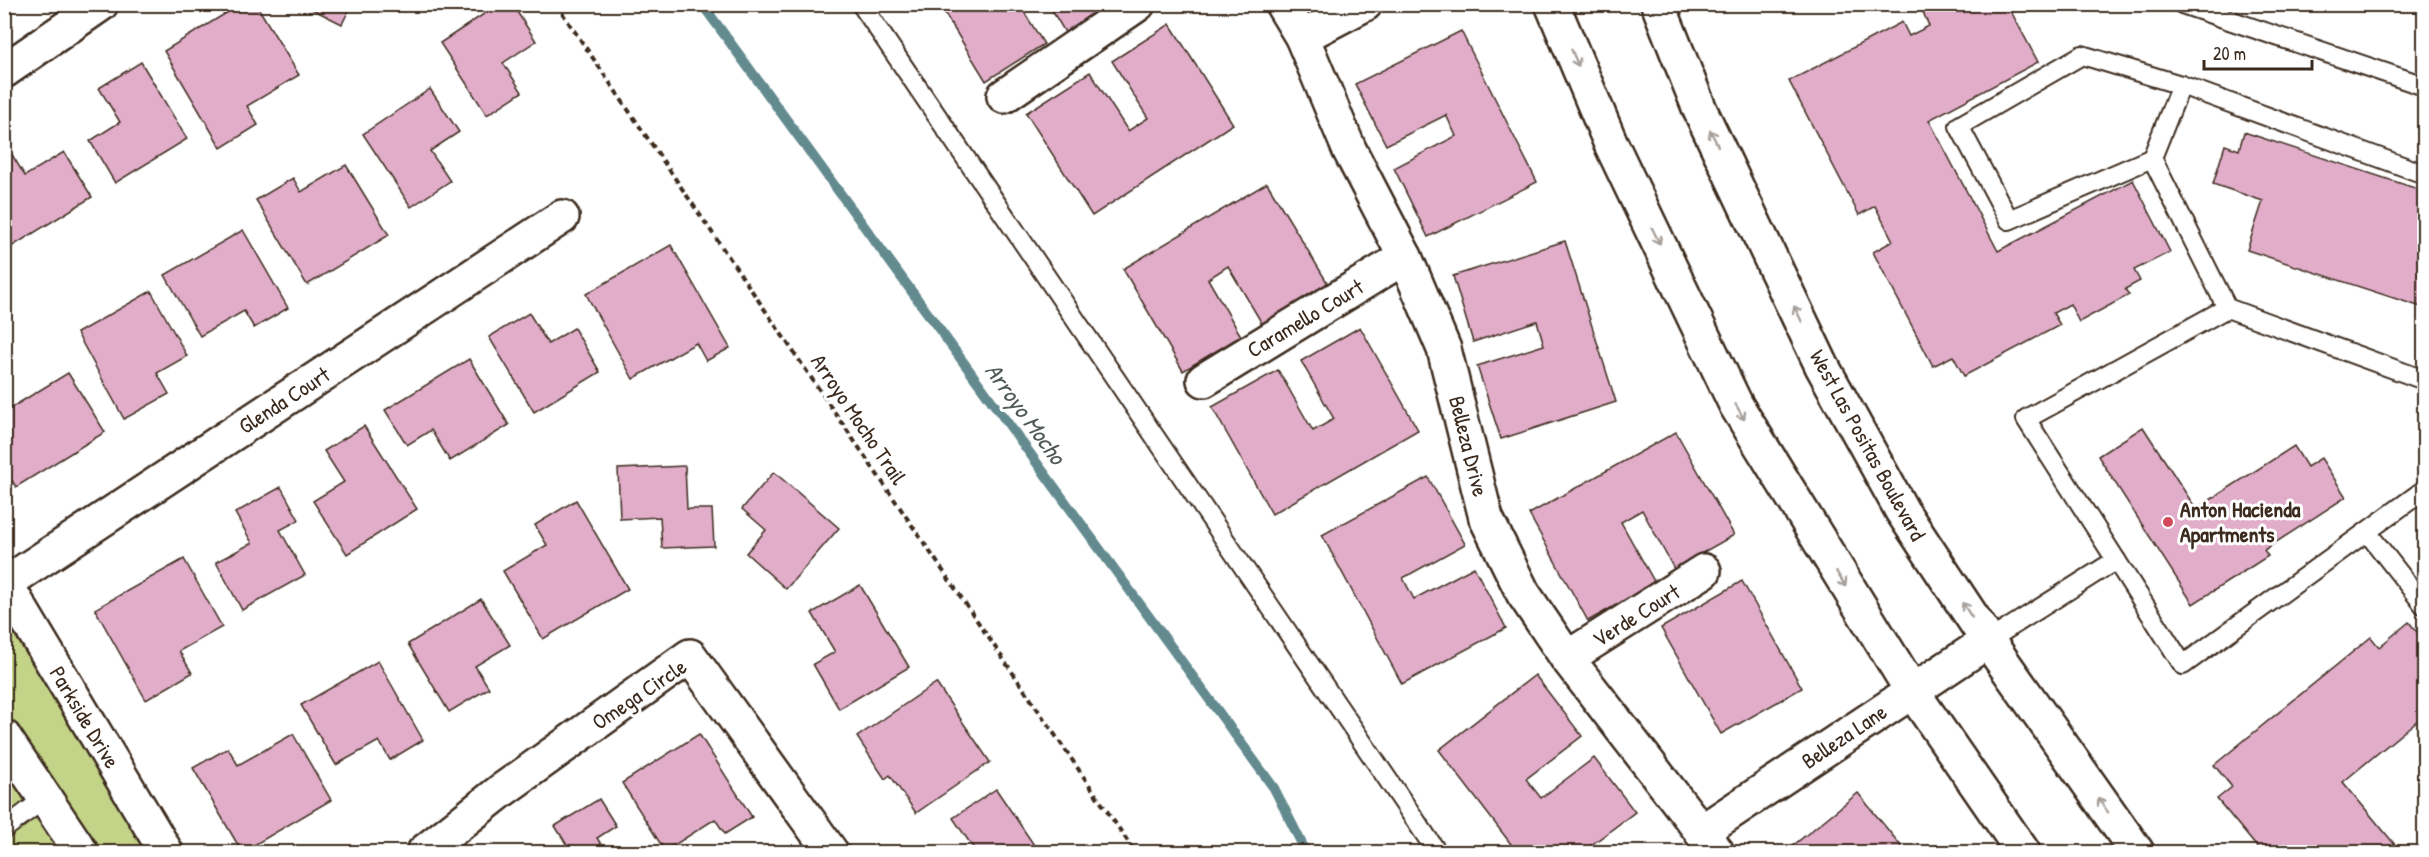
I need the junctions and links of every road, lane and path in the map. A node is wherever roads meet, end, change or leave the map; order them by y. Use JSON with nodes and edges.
{"nodes":[{"id":1,"x":101,"y":4,"type":"edge"},
{"id":2,"x":556,"y":4,"type":"edge"},
{"id":3,"x":861,"y":4,"type":"edge"},
{"id":4,"x":1137,"y":4,"type":"edge"},
{"id":5,"x":1282,"y":4,"type":"edge"},
{"id":6,"x":1365,"y":4,"type":"edge"},
{"id":7,"x":1552,"y":4,"type":"edge"},
{"id":8,"x":1658,"y":4,"type":"edge"},
{"id":9,"x":2182,"y":4,"type":"edge"},
{"id":10,"x":1302,"y":38,"type":"junction"},
{"id":11,"x":4,"y":71,"type":"edge"},
{"id":12,"x":2181,"y":85,"type":"junction"},
{"id":13,"x":2424,"y":86,"type":"edge"},
{"id":14,"x":1004,"y":96,"type":"dead end"},
{"id":15,"x":2152,"y":158,"type":"junction"},
{"id":16,"x":2424,"y":174,"type":"edge"},
{"id":17,"x":562,"y":217,"type":"dead end"},
{"id":18,"x":1405,"y":257,"type":"junction"},
{"id":19,"x":2227,"y":308,"type":"junction"},
{"id":20,"x":1204,"y":380,"type":"dead end"},
{"id":21,"x":2424,"y":380,"type":"edge"},
{"id":22,"x":2424,"y":490,"type":"edge"},
{"id":23,"x":2367,"y":532,"type":"junction"},
{"id":24,"x":2116,"y":560,"type":"junction"},
{"id":25,"x":1704,"y":571,"type":"dead end"},
{"id":26,"x":5,"y":582,"type":"edge"},
{"id":27,"x":2424,"y":605,"type":"edge"},
{"id":28,"x":1988,"y":641,"type":"junction"},
{"id":29,"x":1567,"y":658,"type":"junction"},
{"id":30,"x":1912,"y":691,"type":"junction"},
{"id":31,"x":4,"y":736,"type":"edge"},
{"id":32,"x":45,"y":798,"type":"junction"},
{"id":33,"x":4,"y":829,"type":"edge"},
{"id":34,"x":1709,"y":842,"type":"edge"},
{"id":35,"x":81,"y":852,"type":"edge"},
{"id":36,"x":166,"y":852,"type":"edge"},
{"id":37,"x":424,"y":852,"type":"edge"},
{"id":38,"x":831,"y":852,"type":"edge"},
{"id":39,"x":1135,"y":852,"type":"edge"},
{"id":40,"x":1437,"y":852,"type":"edge"},
{"id":41,"x":2023,"y":852,"type":"edge"},
{"id":42,"x":2137,"y":852,"type":"edge"}],
"edges":[{"from":1,"to":11,"type":"street"},
{"from":2,"to":39,"type":"path","name":"Arroyo Mocho Trail"},
{"from":3,"to":40,"type":"lane"},
{"from":4,"to":14,"type":"street"},
{"from":5,"to":10,"type":"street","name":"Belleza Drive"},
{"from":6,"to":10,"type":"street"},
{"from":7,"to":30,"type":"street","one_way":true},
{"from":28,"to":8,"type":"street","name":"West Las Positas Boulevard","one_way":true},
{"from":9,"to":13,"type":"lane"},
{"from":10,"to":18,"type":"street","name":"Belleza Drive"},
{"from":12,"to":15,"type":"lane"},
{"from":12,"to":15,"type":"lane"},
{"from":12,"to":16,"type":"lane"},
{"from":15,"to":19,"type":"lane"},
{"from":17,"to":26,"type":"street","name":"Glenda Court"},
{"from":18,"to":20,"type":"street","name":"Caramello Court"},
{"from":18,"to":29,"type":"street","name":"Belleza Drive"},
{"from":19,"to":21,"type":"lane"},
{"from":19,"to":24,"type":"lane"},
{"from":22,"to":23,"type":"lane"},
{"from":23,"to":24,"type":"lane"},
{"from":23,"to":27,"type":"lane"},
{"from":24,"to":28,"type":"lane"},
{"from":25,"to":29,"type":"street","name":"Verde Court"},
{"from":26,"to":36,"type":"street","name":"Parkside Drive"},
{"from":28,"to":30,"type":"street","name":"Belleza Lane"},
{"from":42,"to":28,"type":"street","name":"West Las Positas Boulevard","one_way":true},
{"from":29,"to":34,"type":"street","name":"Belleza Drive"},
{"from":30,"to":34,"type":"street","name":"Belleza Lane"},
{"from":30,"to":41,"type":"street"},
{"from":31,"to":32,"type":"street"},
{"from":32,"to":33,"type":"lane"},
{"from":32,"to":35,"type":"street"},
{"from":37,"to":38,"type":"street","name":"Omega Circle"}]}
